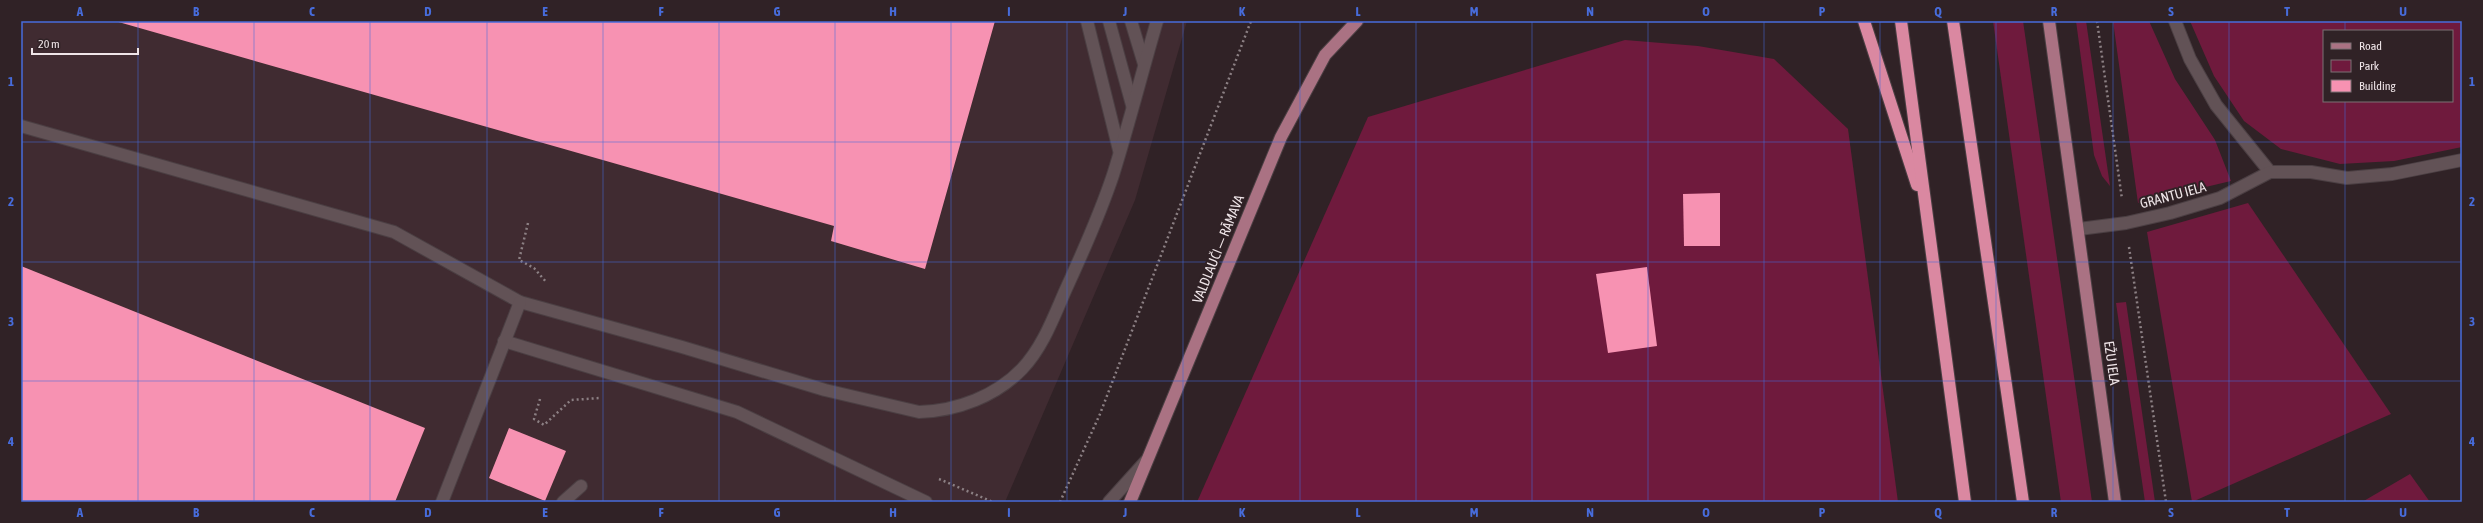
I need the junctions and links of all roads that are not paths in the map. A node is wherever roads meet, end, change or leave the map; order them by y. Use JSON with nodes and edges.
{"nodes":[{"id":1,"x":1087,"y":21,"type":"edge"},
{"id":2,"x":1109,"y":21,"type":"edge"},
{"id":3,"x":1131,"y":21,"type":"edge"},
{"id":4,"x":1148,"y":21,"type":"edge"},
{"id":5,"x":1156,"y":21,"type":"edge"},
{"id":6,"x":1356,"y":21,"type":"edge"},
{"id":7,"x":1864,"y":21,"type":"edge"},
{"id":8,"x":1901,"y":21,"type":"edge"},
{"id":9,"x":1953,"y":21,"type":"edge"},
{"id":10,"x":2049,"y":21,"type":"edge"},
{"id":11,"x":2175,"y":21,"type":"edge"},
{"id":12,"x":1152,"y":37,"type":"junction"},
{"id":13,"x":1144,"y":64,"type":"junction"},
{"id":14,"x":1132,"y":106,"type":"junction"},
{"id":15,"x":21,"y":126,"type":"edge"},
{"id":16,"x":1120,"y":151,"type":"junction"},
{"id":17,"x":2462,"y":160,"type":"edge"},
{"id":18,"x":2270,"y":172,"type":"junction"},
{"id":19,"x":1925,"y":210,"type":"junction"},
{"id":20,"x":2079,"y":229,"type":"junction"},
{"id":21,"x":520,"y":302,"type":"junction"},
{"id":22,"x":504,"y":341,"type":"junction"},
{"id":23,"x":1150,"y":457,"type":"junction"},
{"id":24,"x":581,"y":486,"type":"dead end"},
{"id":25,"x":442,"y":502,"type":"edge"},
{"id":26,"x":563,"y":502,"type":"edge"},
{"id":27,"x":926,"y":502,"type":"edge"},
{"id":28,"x":1109,"y":502,"type":"edge"},
{"id":29,"x":1130,"y":502,"type":"edge"},
{"id":30,"x":1964,"y":502,"type":"edge"},
{"id":31,"x":2023,"y":502,"type":"edge"},
{"id":32,"x":2115,"y":502,"type":"edge"}],
"edges":[{"from":1,"to":16,"type":"street"},
{"from":2,"to":14,"type":"street"},
{"from":3,"to":13,"type":"street"},
{"from":4,"to":12,"type":"street"},
{"from":5,"to":12,"type":"street"},
{"from":6,"to":23,"type":"main road","name":"VALDLAUČI — RĀMAVA"},
{"from":7,"to":19,"type":"highway"},
{"from":8,"to":19,"type":"highway"},
{"from":9,"to":31,"type":"highway"},
{"from":10,"to":20,"type":"main road","name":"EŽU IELA"},
{"from":11,"to":18,"type":"street"},
{"from":12,"to":13,"type":"street"},
{"from":13,"to":14,"type":"street"},
{"from":14,"to":16,"type":"street"},
{"from":15,"to":21,"type":"street"},
{"from":16,"to":21,"type":"street"},
{"from":17,"to":18,"type":"street","name":"GRANTU IELA"},
{"from":18,"to":20,"type":"street","name":"GRANTU IELA"},
{"from":19,"to":30,"type":"highway"},
{"from":20,"to":32,"type":"main road","name":"EŽU IELA"},
{"from":21,"to":22,"type":"street"},
{"from":22,"to":25,"type":"street"},
{"from":22,"to":27,"type":"street"},
{"from":23,"to":28,"type":"street"},
{"from":23,"to":29,"type":"main road","name":"VALDLAUČI — RĀMAVA"},
{"from":24,"to":26,"type":"street"}]}
